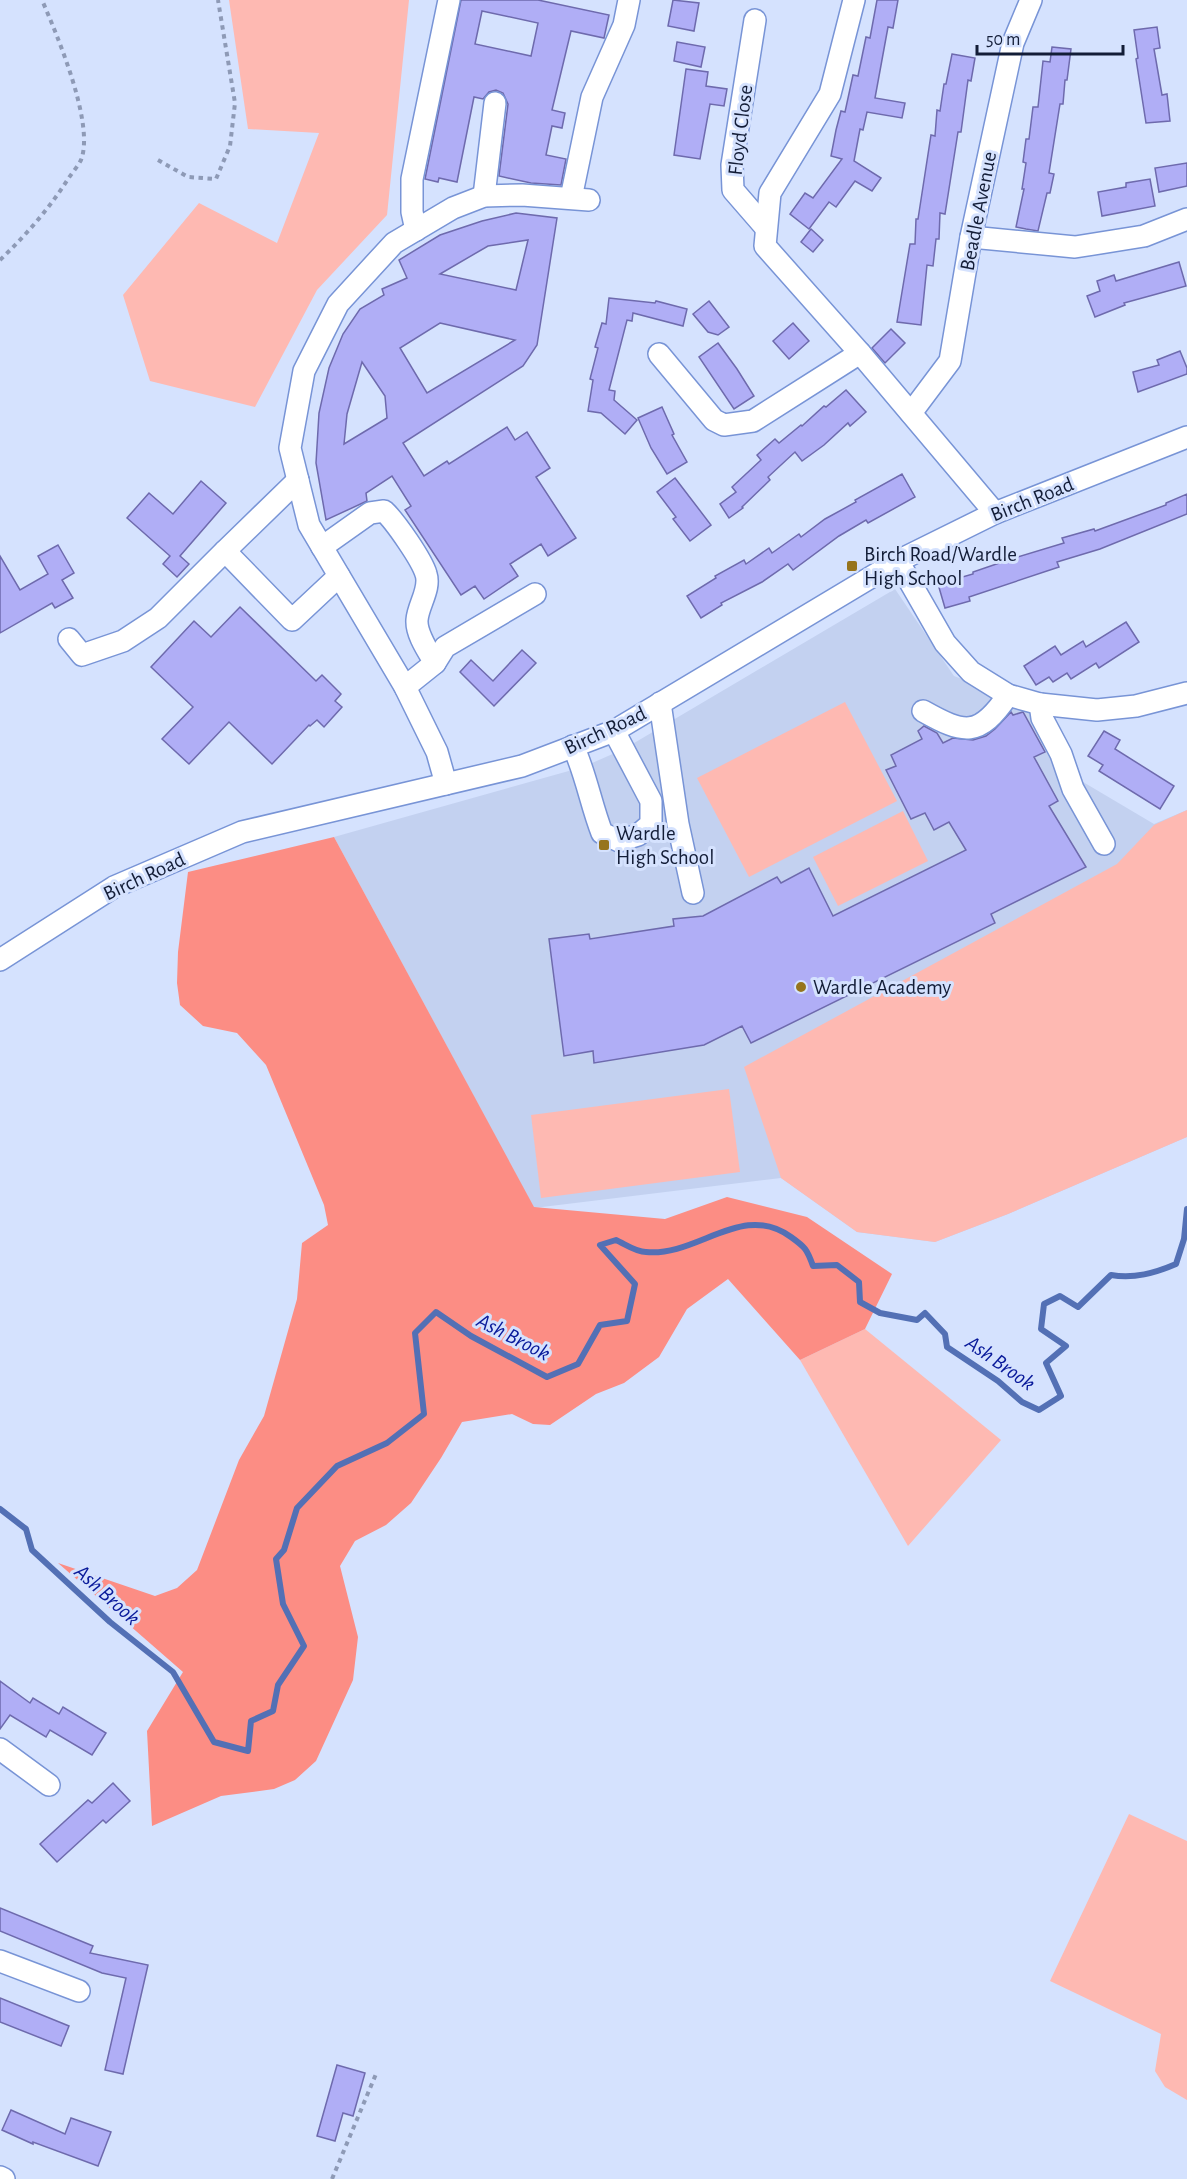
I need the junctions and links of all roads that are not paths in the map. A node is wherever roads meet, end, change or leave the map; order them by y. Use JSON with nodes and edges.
{"nodes":[{"id":1,"x":449,"y":0,"type":"edge"},
{"id":2,"x":629,"y":0,"type":"edge"},
{"id":3,"x":854,"y":0,"type":"edge"},
{"id":4,"x":1031,"y":0,"type":"edge"},
{"id":5,"x":755,"y":20,"type":"dead end"},
{"id":6,"x":495,"y":103,"type":"dead end"},
{"id":7,"x":484,"y":196,"type":"junction"},
{"id":8,"x":1187,"y":219,"type":"edge"},
{"id":9,"x":416,"y":230,"type":"junction"},
{"id":10,"x":766,"y":237,"type":"junction"},
{"id":11,"x":971,"y":237,"type":"junction"},
{"id":12,"x":860,"y":353,"type":"junction"},
{"id":13,"x":658,"y":354,"type":"dead end"},
{"id":14,"x":911,"y":413,"type":"junction"},
{"id":15,"x":1187,"y":437,"type":"edge"},
{"id":16,"x":298,"y":480,"type":"junction"},
{"id":17,"x":995,"y":513,"type":"junction"},
{"id":18,"x":322,"y":547,"type":"junction"},
{"id":19,"x":225,"y":551,"type":"junction"},
{"id":20,"x":898,"y":561,"type":"junction"},
{"id":21,"x":339,"y":576,"type":"junction"},
{"id":22,"x":535,"y":594,"type":"dead end"},
{"id":23,"x":69,"y":639,"type":"dead end"},
{"id":24,"x":435,"y":663,"type":"junction"},
{"id":25,"x":405,"y":687,"type":"junction"},
{"id":26,"x":1187,"y":693,"type":"edge"},
{"id":27,"x":1008,"y":695,"type":"junction"},
{"id":28,"x":660,"y":703,"type":"junction"},
{"id":29,"x":1040,"y":704,"type":"junction"},
{"id":30,"x":923,"y":711,"type":"dead end"},
{"id":31,"x":614,"y":731,"type":"junction"},
{"id":32,"x":573,"y":746,"type":"junction"},
{"id":33,"x":446,"y":784,"type":"junction"},
{"id":34,"x":651,"y":824,"type":"junction"},
{"id":35,"x":681,"y":839,"type":"junction"},
{"id":36,"x":1104,"y":844,"type":"dead end"},
{"id":37,"x":693,"y":893,"type":"dead end"},
{"id":38,"x":0,"y":960,"type":"edge"},
{"id":39,"x":0,"y":1749,"type":"edge"},
{"id":40,"x":49,"y":1785,"type":"dead end"},
{"id":41,"x":0,"y":1961,"type":"edge"},
{"id":42,"x":79,"y":1991,"type":"dead end"},
{"id":43,"x":0,"y":2177,"type":"edge"},
{"id":44,"x":4,"y":2179,"type":"edge"}],
"edges":[{"from":1,"to":9,"type":"street"},
{"from":2,"to":7,"type":"street"},
{"from":3,"to":10,"type":"street"},
{"from":4,"to":11,"type":"street","name":"Beadle Avenue"},
{"from":5,"to":10,"type":"street","name":"Floyd Close"},
{"from":6,"to":7,"type":"street"},
{"from":7,"to":9,"type":"street"},
{"from":8,"to":11,"type":"street"},
{"from":9,"to":16,"type":"street"},
{"from":10,"to":12,"type":"street","name":"Floyd Close"},
{"from":11,"to":14,"type":"street","name":"Beadle Avenue"},
{"from":12,"to":13,"type":"street"},
{"from":12,"to":14,"type":"street","name":"Floyd Close"},
{"from":14,"to":17,"type":"street","name":"Floyd Close"},
{"from":15,"to":17,"type":"street","name":"Birch Road"},
{"from":16,"to":18,"type":"street"},
{"from":16,"to":19,"type":"street"},
{"from":17,"to":20,"type":"street","name":"Birch Road"},
{"from":18,"to":21,"type":"street"},
{"from":18,"to":24,"type":"street"},
{"from":19,"to":21,"type":"street"},
{"from":19,"to":23,"type":"street"},
{"from":20,"to":27,"type":"street"},
{"from":20,"to":28,"type":"street","name":"Birch Road"},
{"from":21,"to":25,"type":"street"},
{"from":22,"to":24,"type":"street"},
{"from":24,"to":25,"type":"street"},
{"from":25,"to":33,"type":"street"},
{"from":26,"to":29,"type":"street"},
{"from":27,"to":29,"type":"street"},
{"from":27,"to":30,"type":"street"},
{"from":28,"to":31,"type":"street","name":"Birch Road"},
{"from":28,"to":35,"type":"street"},
{"from":29,"to":36,"type":"street"},
{"from":31,"to":32,"type":"street","name":"Birch Road"},
{"from":31,"to":34,"type":"street"},
{"from":32,"to":33,"type":"street","name":"Birch Road"},
{"from":32,"to":34,"type":"street"},
{"from":33,"to":38,"type":"street","name":"Birch Road"},
{"from":34,"to":35,"type":"street"},
{"from":35,"to":37,"type":"street"},
{"from":39,"to":40,"type":"street"},
{"from":41,"to":42,"type":"street"},
{"from":43,"to":44,"type":"street"}]}
